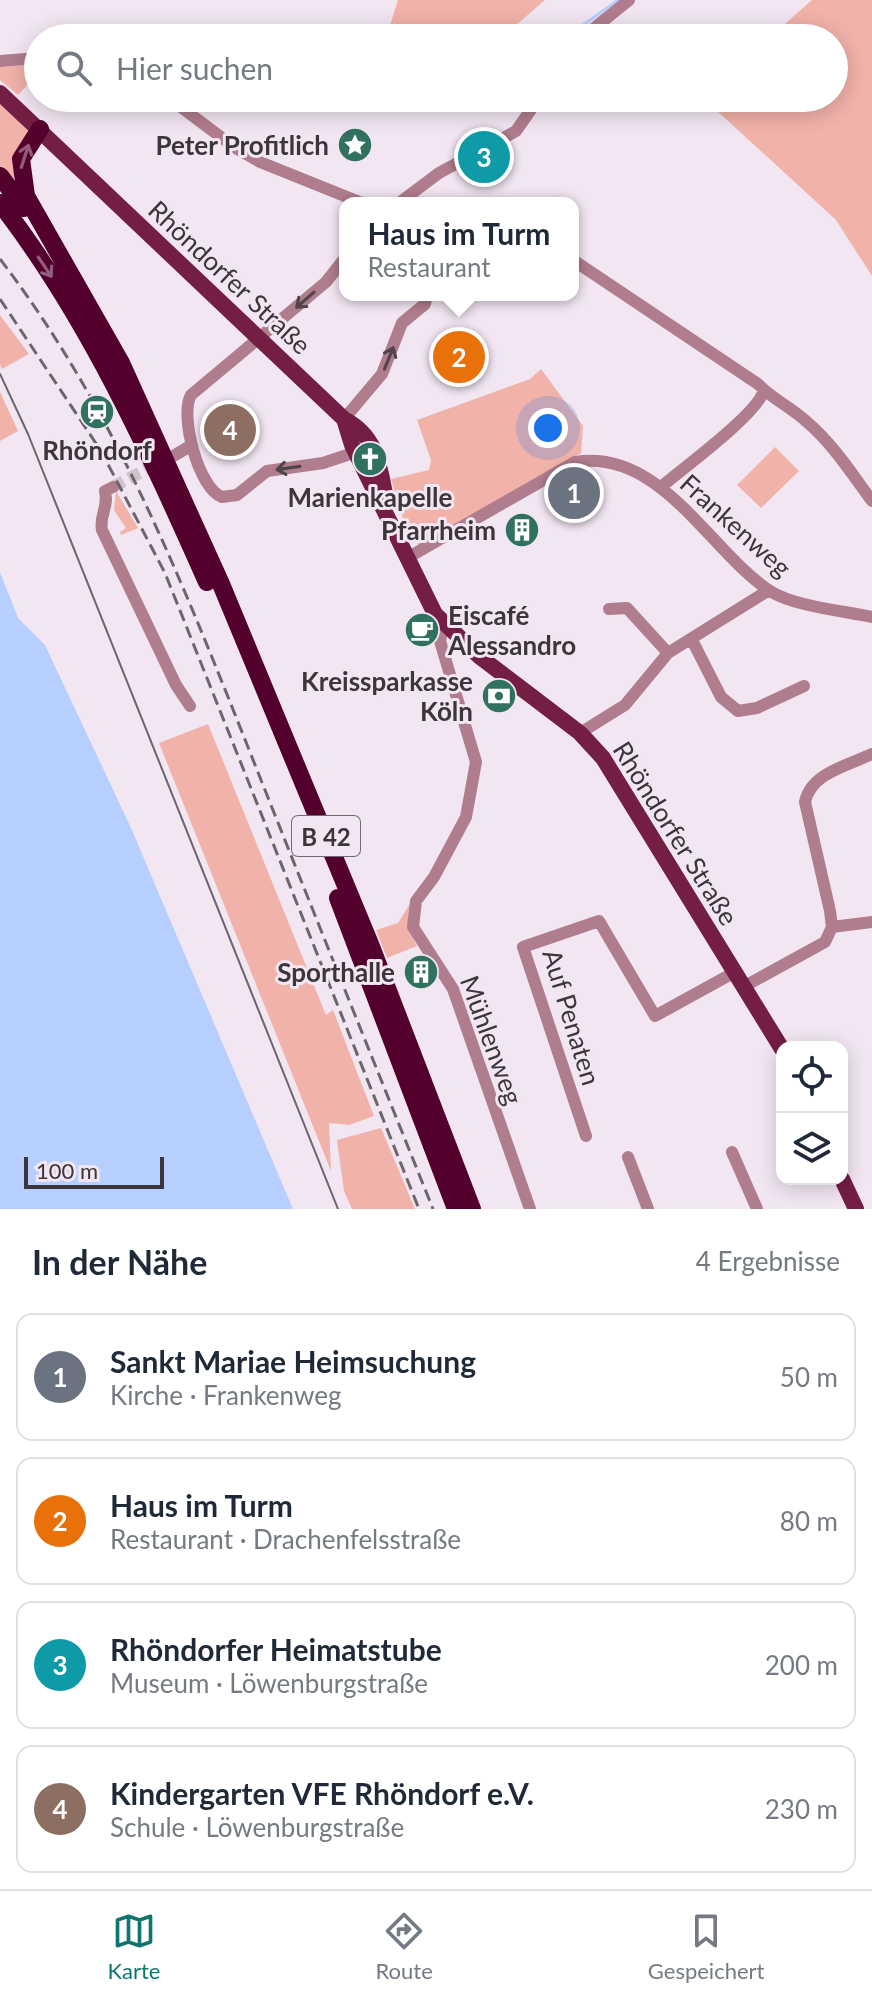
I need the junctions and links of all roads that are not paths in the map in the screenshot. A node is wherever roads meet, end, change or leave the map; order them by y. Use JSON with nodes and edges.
{"nodes":[{"id":1,"x":629,"y":0,"type":"edge"},
{"id":2,"x":599,"y":24,"type":"edge"},
{"id":3,"x":24,"y":59,"type":"edge"},
{"id":4,"x":0,"y":61,"type":"edge"},
{"id":5,"x":0,"y":93,"type":"edge"},
{"id":6,"x":188,"y":112,"type":"edge"},
{"id":7,"x":529,"y":112,"type":"edge"},
{"id":8,"x":40,"y":129,"type":"junction"},
{"id":9,"x":0,"y":176,"type":"edge"},
{"id":10,"x":347,"y":197,"type":"edge"},
{"id":11,"x":407,"y":197,"type":"edge"},
{"id":12,"x":4,"y":209,"type":"edge"},
{"id":13,"x":57,"y":252,"type":"junction"},
{"id":14,"x":579,"y":264,"type":"edge"},
{"id":15,"x":339,"y":266,"type":"edge"},
{"id":16,"x":426,"y":301,"type":"edge"},
{"id":17,"x":261,"y":338,"type":"junction"},
{"id":18,"x":763,"y":392,"type":"junction"},
{"id":19,"x":344,"y":419,"type":"junction"},
{"id":20,"x":150,"y":440,"type":"junction"},
{"id":21,"x":358,"y":444,"type":"junction"},
{"id":22,"x":192,"y":445,"type":"junction"},
{"id":23,"x":168,"y":465,"type":"junction"},
{"id":24,"x":113,"y":487,"type":"tunnel mouth"},
{"id":25,"x":661,"y":487,"type":"junction"},
{"id":26,"x":872,"y":501,"type":"edge"},
{"id":27,"x":407,"y":558,"type":"junction"},
{"id":28,"x":769,"y":590,"type":"junction"},
{"id":29,"x":609,"y":609,"type":"dead end"},
{"id":30,"x":872,"y":617,"type":"edge"},
{"id":31,"x":448,"y":628,"type":"junction"},
{"id":32,"x":692,"y":640,"type":"junction"},
{"id":33,"x":668,"y":653,"type":"junction"},
{"id":34,"x":804,"y":686,"type":"dead end"},
{"id":35,"x":190,"y":706,"type":"dead end"},
{"id":36,"x":580,"y":733,"type":"junction"},
{"id":37,"x":872,"y":754,"type":"edge"},
{"id":38,"x":872,"y":922,"type":"edge"},
{"id":39,"x":832,"y":927,"type":"junction"},
{"id":40,"x":739,"y":980,"type":"junction"},
{"id":41,"x":777,"y":1041,"type":"edge"},
{"id":42,"x":586,"y":1136,"type":"dead end"},
{"id":43,"x":732,"y":1152,"type":"dead end"},
{"id":44,"x":628,"y":1157,"type":"dead end"},
{"id":45,"x":845,"y":1185,"type":"edge"},
{"id":46,"x":456,"y":1209,"type":"edge"},
{"id":47,"x":472,"y":1209,"type":"edge"},
{"id":48,"x":530,"y":1209,"type":"edge"},
{"id":49,"x":648,"y":1209,"type":"edge"},
{"id":50,"x":757,"y":1209,"type":"edge"},
{"id":51,"x":856,"y":1209,"type":"edge"}],
"edges":[{"from":1,"to":2,"type":"street"},
{"from":3,"to":4,"type":"street"},
{"from":5,"to":8,"type":"main road","name":"Rhöndorfer Straße"},
{"from":6,"to":10,"type":"street"},
{"from":7,"to":11,"type":"street"},
{"from":13,"to":8,"type":"highway","number":"B 42","one_way":true},
{"from":8,"to":17,"type":"main road","name":"Rhöndorfer Straße"},
{"from":9,"to":13,"type":"highway","number":"B 42"},
{"from":12,"to":20,"type":"highway","number":"B 42","one_way":true},
{"from":13,"to":20,"type":"highway","number":"B 42"},
{"from":14,"to":18,"type":"street"},
{"from":15,"to":17,"type":"street","one_way":true},
{"from":19,"to":16,"type":"street","one_way":true},
{"from":17,"to":19,"type":"main road","name":"Rhöndorfer Straße"},
{"from":17,"to":22,"type":"street"},
{"from":18,"to":25,"type":"street"},
{"from":18,"to":26,"type":"street"},
{"from":19,"to":21,"type":"main road","name":"Rhöndorfer Straße"},
{"from":20,"to":23,"type":"highway","number":"B 42"},
{"from":21,"to":22,"type":"street","one_way":true},
{"from":21,"to":27,"type":"main road","name":"Rhöndorfer Straße"},
{"from":22,"to":23,"type":"street"},
{"from":23,"to":46,"type":"highway","number":"B 42"},
{"from":23,"to":47,"type":"highway","number":"B 42"},
{"from":24,"to":35,"type":"street"},
{"from":25,"to":27,"type":"street","name":"Frankenweg"},
{"from":25,"to":28,"type":"street","name":"Frankenweg"},
{"from":27,"to":31,"type":"main road","name":"Rhöndorfer Straße"},
{"from":28,"to":30,"type":"street","name":"Frankenweg"},
{"from":28,"to":32,"type":"street"},
{"from":29,"to":33,"type":"street"},
{"from":31,"to":36,"type":"main road","name":"Rhöndorfer Straße"},
{"from":31,"to":48,"type":"street","name":"Mühlenweg"},
{"from":32,"to":33,"type":"street"},
{"from":32,"to":34,"type":"street"},
{"from":33,"to":36,"type":"street"},
{"from":36,"to":40,"type":"main road","name":"Rhöndorfer Straße"},
{"from":37,"to":39,"type":"street"},
{"from":38,"to":39,"type":"street"},
{"from":39,"to":40,"type":"street"},
{"from":40,"to":41,"type":"main road","name":"Rhöndorfer Straße"},
{"from":40,"to":42,"type":"street","name":"Auf Penaten"},
{"from":43,"to":50,"type":"street"},
{"from":44,"to":49,"type":"street"},
{"from":45,"to":51,"type":"main road"}]}
